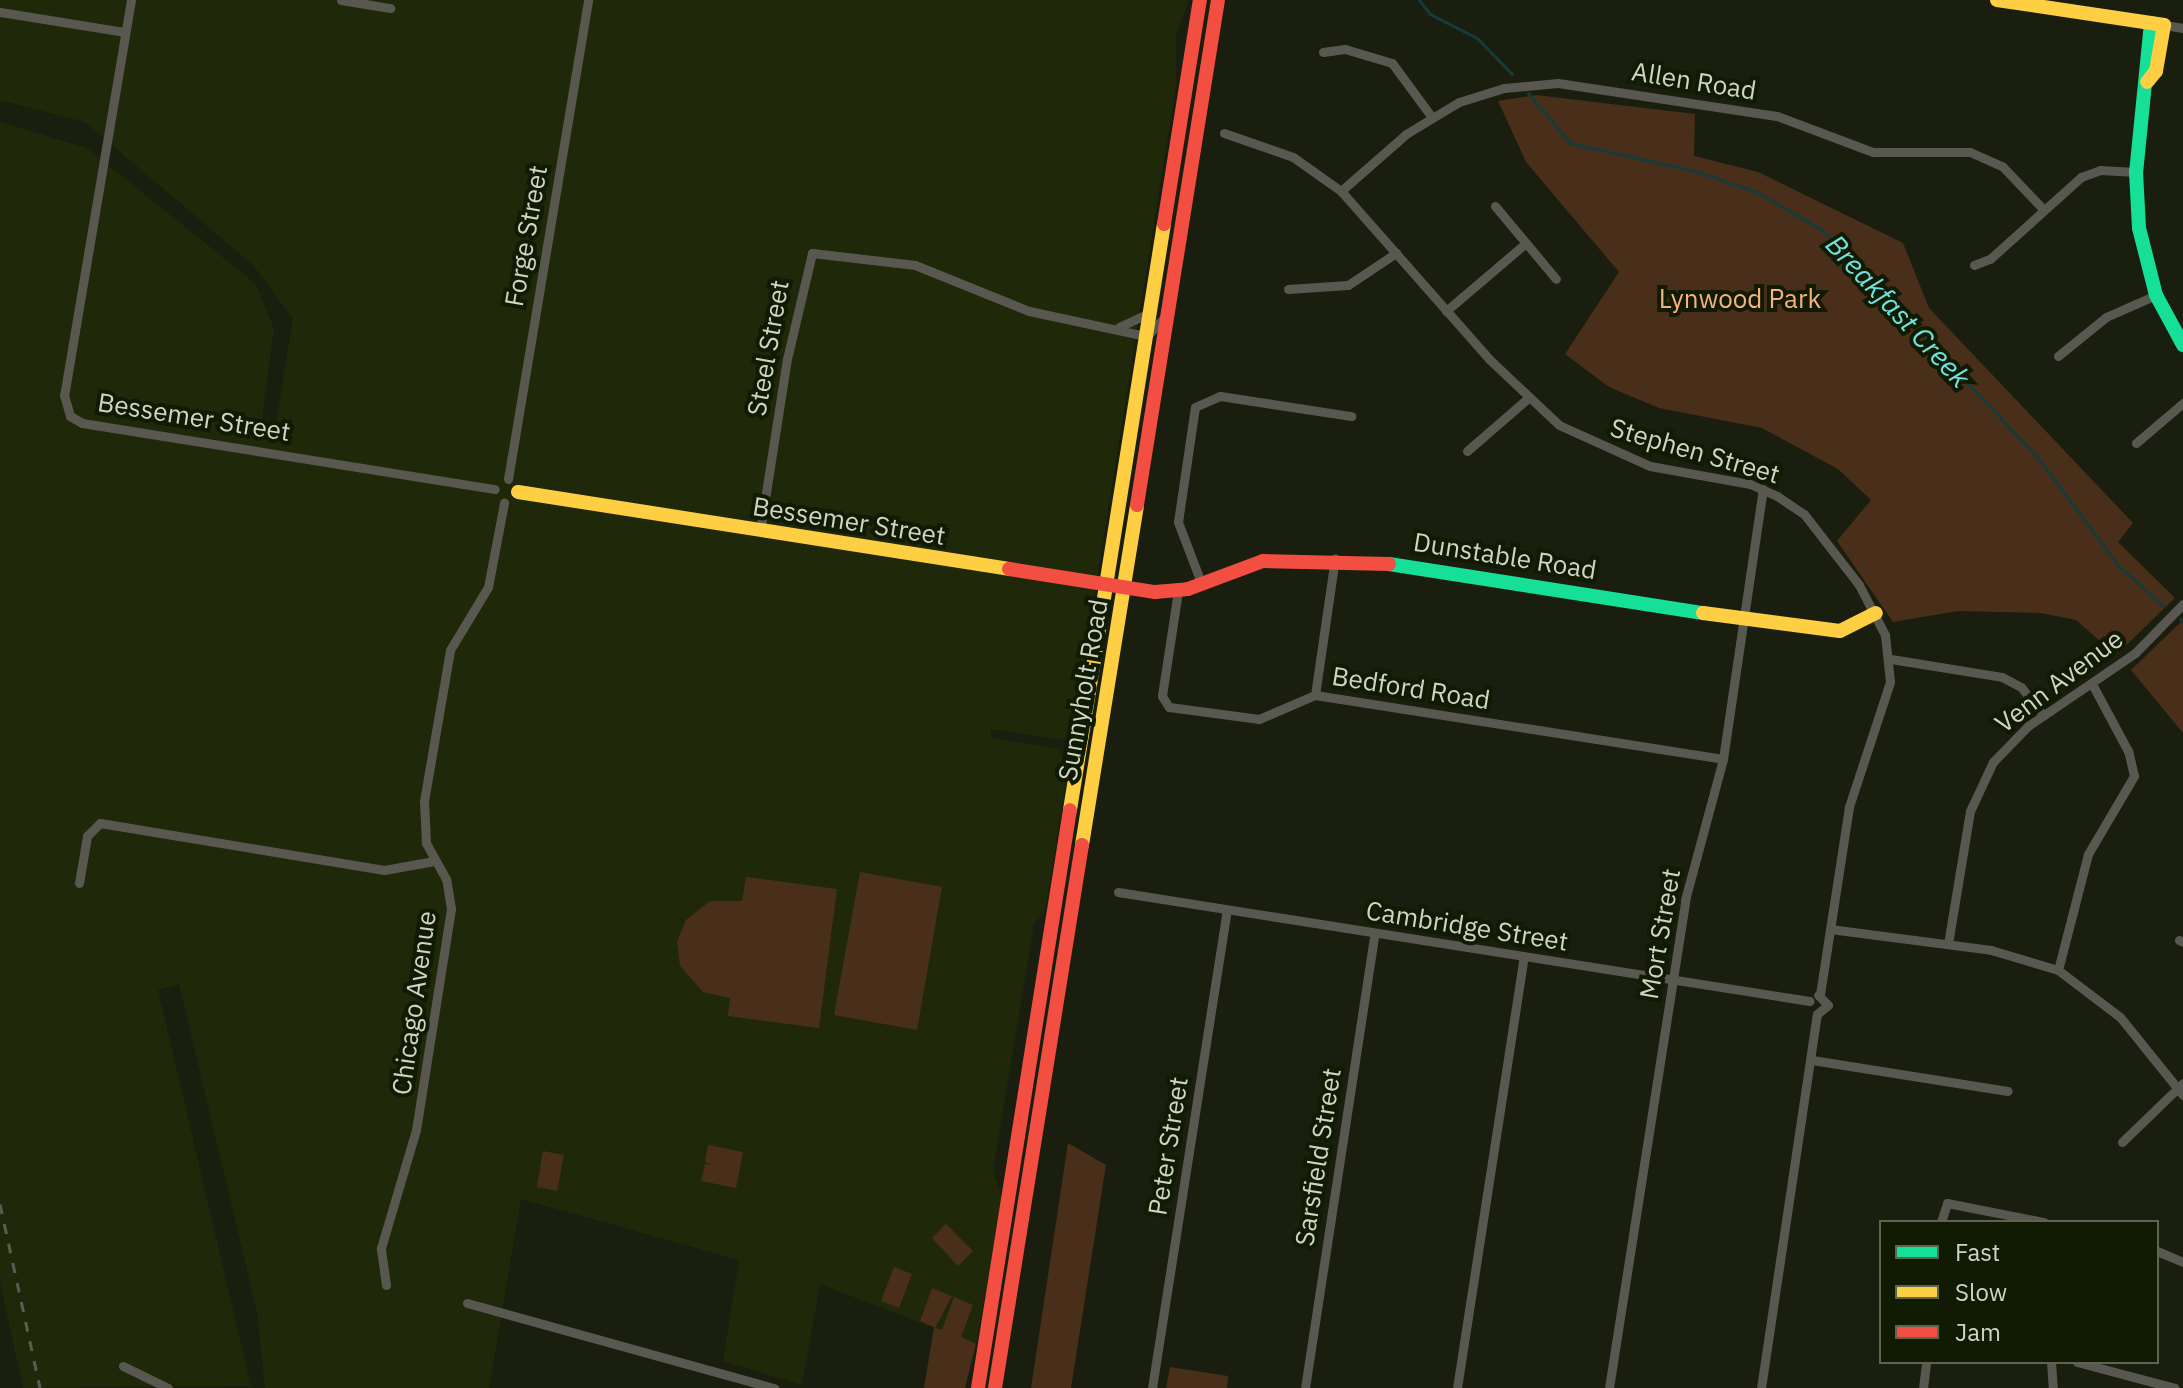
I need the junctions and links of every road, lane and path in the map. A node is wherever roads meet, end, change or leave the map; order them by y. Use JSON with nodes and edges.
{"nodes":[{"id":1,"x":131,"y":0,"type":"edge"},
{"id":2,"x":341,"y":0,"type":"edge"},
{"id":3,"x":588,"y":0,"type":"edge"},
{"id":4,"x":1200,"y":0,"type":"edge"},
{"id":5,"x":1218,"y":0,"type":"edge"},
{"id":6,"x":1997,"y":0,"type":"edge"},
{"id":7,"x":2085,"y":7,"type":"edge"},
{"id":8,"x":390,"y":8,"type":"dead end"},
{"id":9,"x":0,"y":12,"type":"edge"},
{"id":10,"x":2157,"y":24,"type":"junction"},
{"id":11,"x":2183,"y":28,"type":"edge"},
{"id":12,"x":125,"y":32,"type":"junction"},
{"id":13,"x":1323,"y":52,"type":"dead end"},
{"id":14,"x":1431,"y":116,"type":"junction"},
{"id":15,"x":1224,"y":133,"type":"dead end"},
{"id":16,"x":2136,"y":172,"type":"junction"},
{"id":17,"x":1341,"y":191,"type":"junction"},
{"id":18,"x":1495,"y":206,"type":"dead end"},
{"id":19,"x":2044,"y":210,"type":"junction"},
{"id":20,"x":1526,"y":243,"type":"junction"},
{"id":21,"x":1396,"y":253,"type":"junction"},
{"id":22,"x":1974,"y":265,"type":"dead end"},
{"id":23,"x":1556,"y":279,"type":"dead end"},
{"id":24,"x":1288,"y":289,"type":"dead end"},
{"id":25,"x":2156,"y":295,"type":"junction"},
{"id":26,"x":1446,"y":311,"type":"junction"},
{"id":27,"x":1158,"y":313,"type":"junction"},
{"id":28,"x":1119,"y":327,"type":"junction"},
{"id":29,"x":1148,"y":335,"type":"junction"},
{"id":30,"x":2182,"y":343,"type":"edge"},
{"id":31,"x":2058,"y":356,"type":"dead end"},
{"id":32,"x":1527,"y":399,"type":"junction"},
{"id":33,"x":2183,"y":403,"type":"edge"},
{"id":34,"x":1351,"y":416,"type":"dead end"},
{"id":35,"x":2136,"y":443,"type":"dead end"},
{"id":36,"x":1467,"y":451,"type":"dead end"},
{"id":37,"x":508,"y":479,"type":"junction"},
{"id":38,"x":495,"y":489,"type":"junction"},
{"id":39,"x":1763,"y":489,"type":"junction"},
{"id":40,"x":518,"y":492,"type":"junction"},
{"id":41,"x":504,"y":503,"type":"junction"},
{"id":42,"x":760,"y":531,"type":"junction"},
{"id":43,"x":1335,"y":558,"type":"junction"},
{"id":44,"x":1202,"y":585,"type":"junction"},
{"id":45,"x":1118,"y":586,"type":"junction"},
{"id":46,"x":1178,"y":591,"type":"junction"},
{"id":47,"x":2183,"y":604,"type":"edge"},
{"id":48,"x":1876,"y":613,"type":"junction"},
{"id":49,"x":1745,"y":620,"type":"junction"},
{"id":50,"x":1891,"y":659,"type":"junction"},
{"id":51,"x":2092,"y":684,"type":"junction"},
{"id":52,"x":1315,"y":695,"type":"junction"},
{"id":53,"x":2043,"y":715,"type":"junction"},
{"id":54,"x":1723,"y":759,"type":"junction"},
{"id":55,"x":434,"y":861,"type":"junction"},
{"id":56,"x":79,"y":883,"type":"dead end"},
{"id":57,"x":1118,"y":892,"type":"dead end"},
{"id":58,"x":1227,"y":910,"type":"junction"},
{"id":59,"x":1830,"y":929,"type":"junction"},
{"id":60,"x":1375,"y":933,"type":"junction"},
{"id":61,"x":1948,"y":944,"type":"junction"},
{"id":62,"x":1524,"y":957,"type":"junction"},
{"id":63,"x":2058,"y":970,"type":"junction"},
{"id":64,"x":1672,"y":980,"type":"junction"},
{"id":65,"x":1820,"y":995,"type":"junction"},
{"id":66,"x":1809,"y":1001,"type":"junction"},
{"id":67,"x":1817,"y":1014,"type":"junction"},
{"id":68,"x":1812,"y":1060,"type":"junction"},
{"id":69,"x":2182,"y":1090,"type":"edge"},
{"id":70,"x":2008,"y":1091,"type":"dead end"},
{"id":71,"x":2122,"y":1142,"type":"dead end"},
{"id":72,"x":1942,"y":1220,"type":"edge"},
{"id":73,"x":2034,"y":1220,"type":"edge"},
{"id":74,"x":2159,"y":1252,"type":"edge"},
{"id":75,"x":2183,"y":1262,"type":"edge"},
{"id":76,"x":386,"y":1285,"type":"dead end"},
{"id":77,"x":467,"y":1303,"type":"dead end"},
{"id":78,"x":1926,"y":1364,"type":"edge"},
{"id":79,"x":2051,"y":1364,"type":"edge"},
{"id":80,"x":2085,"y":1364,"type":"edge"},
{"id":81,"x":123,"y":1366,"type":"dead end"},
{"id":82,"x":763,"y":1386,"type":"edge"},
{"id":83,"x":168,"y":1388,"type":"edge"},
{"id":84,"x":774,"y":1388,"type":"edge"},
{"id":85,"x":978,"y":1388,"type":"edge"},
{"id":86,"x":995,"y":1388,"type":"edge"},
{"id":87,"x":1152,"y":1388,"type":"edge"},
{"id":88,"x":1305,"y":1388,"type":"edge"},
{"id":89,"x":1457,"y":1388,"type":"edge"},
{"id":90,"x":1609,"y":1388,"type":"edge"},
{"id":91,"x":1761,"y":1388,"type":"edge"},
{"id":92,"x":1923,"y":1388,"type":"edge"},
{"id":93,"x":2053,"y":1388,"type":"edge"},
{"id":94,"x":2175,"y":1388,"type":"edge"}],
"edges":[{"from":1,"to":12,"type":"street","name":"Bessemer Street"},
{"from":2,"to":8,"type":"street"},
{"from":3,"to":37,"type":"street","name":"Forge Street"},
{"from":4,"to":27,"type":"main road","name":"Sunnyholt Road"},
{"from":5,"to":27,"type":"main road","name":"Sunnyholt Road"},
{"from":6,"to":7,"type":"main road"},
{"from":7,"to":10,"type":"main road"},
{"from":9,"to":12,"type":"street"},
{"from":10,"to":11,"type":"street"},
{"from":10,"to":16,"type":"main road"},
{"from":12,"to":38,"type":"street","name":"Bessemer Street"},
{"from":13,"to":14,"type":"street"},
{"from":14,"to":17,"type":"street","name":"Allen Road"},
{"from":14,"to":19,"type":"street","name":"Allen Road"},
{"from":15,"to":17,"type":"street","name":"Stephen Street"},
{"from":16,"to":19,"type":"street"},
{"from":16,"to":25,"type":"main road"},
{"from":17,"to":21,"type":"street","name":"Stephen Street"},
{"from":18,"to":20,"type":"street"},
{"from":19,"to":22,"type":"street"},
{"from":20,"to":23,"type":"street"},
{"from":20,"to":26,"type":"street"},
{"from":21,"to":24,"type":"street"},
{"from":21,"to":26,"type":"street","name":"Stephen Street"},
{"from":25,"to":30,"type":"main road"},
{"from":25,"to":31,"type":"street"},
{"from":26,"to":32,"type":"street","name":"Stephen Street"},
{"from":27,"to":28,"type":"street"},
{"from":27,"to":29,"type":"main road","name":"Sunnyholt Road"},
{"from":27,"to":45,"type":"main road","name":"Sunnyholt Road"},
{"from":28,"to":29,"type":"street","name":"Steel Street"},
{"from":28,"to":42,"type":"street","name":"Steel Street"},
{"from":29,"to":45,"type":"main road","name":"Sunnyholt Road"},
{"from":32,"to":36,"type":"street"},
{"from":32,"to":39,"type":"street","name":"Stephen Street"},
{"from":33,"to":35,"type":"street"},
{"from":34,"to":44,"type":"street"},
{"from":37,"to":38,"type":"street"},
{"from":37,"to":40,"type":"street"},
{"from":38,"to":41,"type":"street"},
{"from":39,"to":48,"type":"street","name":"Stephen Street"},
{"from":39,"to":49,"type":"street","name":"Mort Street"},
{"from":40,"to":41,"type":"street"},
{"from":40,"to":42,"type":"main road","name":"Bessemer Street"},
{"from":41,"to":55,"type":"street","name":"Chicago Avenue"},
{"from":42,"to":45,"type":"main road","name":"Bessemer Street"},
{"from":43,"to":44,"type":"main road","name":"Dunstable Road"},
{"from":43,"to":49,"type":"main road","name":"Dunstable Road"},
{"from":43,"to":52,"type":"street"},
{"from":44,"to":46,"type":"main road","name":"Dunstable Road"},
{"from":45,"to":46,"type":"main road","name":"Dunstable Road"},
{"from":45,"to":85,"type":"main road","name":"Sunnyholt Road"},
{"from":45,"to":86,"type":"main road","name":"Sunnyholt Road"},
{"from":46,"to":52,"type":"street","name":"Bedford Road"},
{"from":47,"to":51,"type":"street","name":"Venn Avenue"},
{"from":48,"to":49,"type":"main road","name":"Dunstable Road"},
{"from":48,"to":50,"type":"street","name":"Stephen Street"},
{"from":49,"to":54,"type":"street","name":"Mort Street"},
{"from":50,"to":53,"type":"street"},
{"from":50,"to":59,"type":"street","name":"Stephen Street"},
{"from":51,"to":53,"type":"street","name":"Venn Avenue"},
{"from":51,"to":63,"type":"street"},
{"from":52,"to":54,"type":"street","name":"Bedford Road"},
{"from":53,"to":61,"type":"street","name":"Venn Avenue"},
{"from":54,"to":64,"type":"street","name":"Mort Street"},
{"from":55,"to":56,"type":"street"},
{"from":55,"to":76,"type":"street","name":"Chicago Avenue"},
{"from":57,"to":58,"type":"street","name":"Cambridge Street"},
{"from":58,"to":60,"type":"street","name":"Cambridge Street"},
{"from":58,"to":87,"type":"street","name":"Peter Street"},
{"from":59,"to":61,"type":"street"},
{"from":59,"to":65,"type":"street","name":"Stephen Street"},
{"from":60,"to":62,"type":"street","name":"Cambridge Street"},
{"from":60,"to":88,"type":"street","name":"Sarsfield Street"},
{"from":61,"to":63,"type":"street"},
{"from":62,"to":64,"type":"street","name":"Cambridge Street"},
{"from":62,"to":89,"type":"street"},
{"from":63,"to":69,"type":"street"},
{"from":64,"to":66,"type":"street","name":"Cambridge Street"},
{"from":64,"to":90,"type":"street","name":"Mort Street"},
{"from":65,"to":66,"type":"street"},
{"from":65,"to":67,"type":"street","name":"Stephen Street"},
{"from":66,"to":67,"type":"street"},
{"from":67,"to":68,"type":"street"},
{"from":68,"to":70,"type":"street"},
{"from":68,"to":91,"type":"street"},
{"from":69,"to":71,"type":"street"},
{"from":72,"to":73,"type":"street"},
{"from":74,"to":75,"type":"street"},
{"from":77,"to":82,"type":"street"},
{"from":78,"to":92,"type":"street"},
{"from":79,"to":93,"type":"street"},
{"from":80,"to":94,"type":"street"},
{"from":81,"to":83,"type":"street"},
{"from":82,"to":84,"type":"street"}]}
